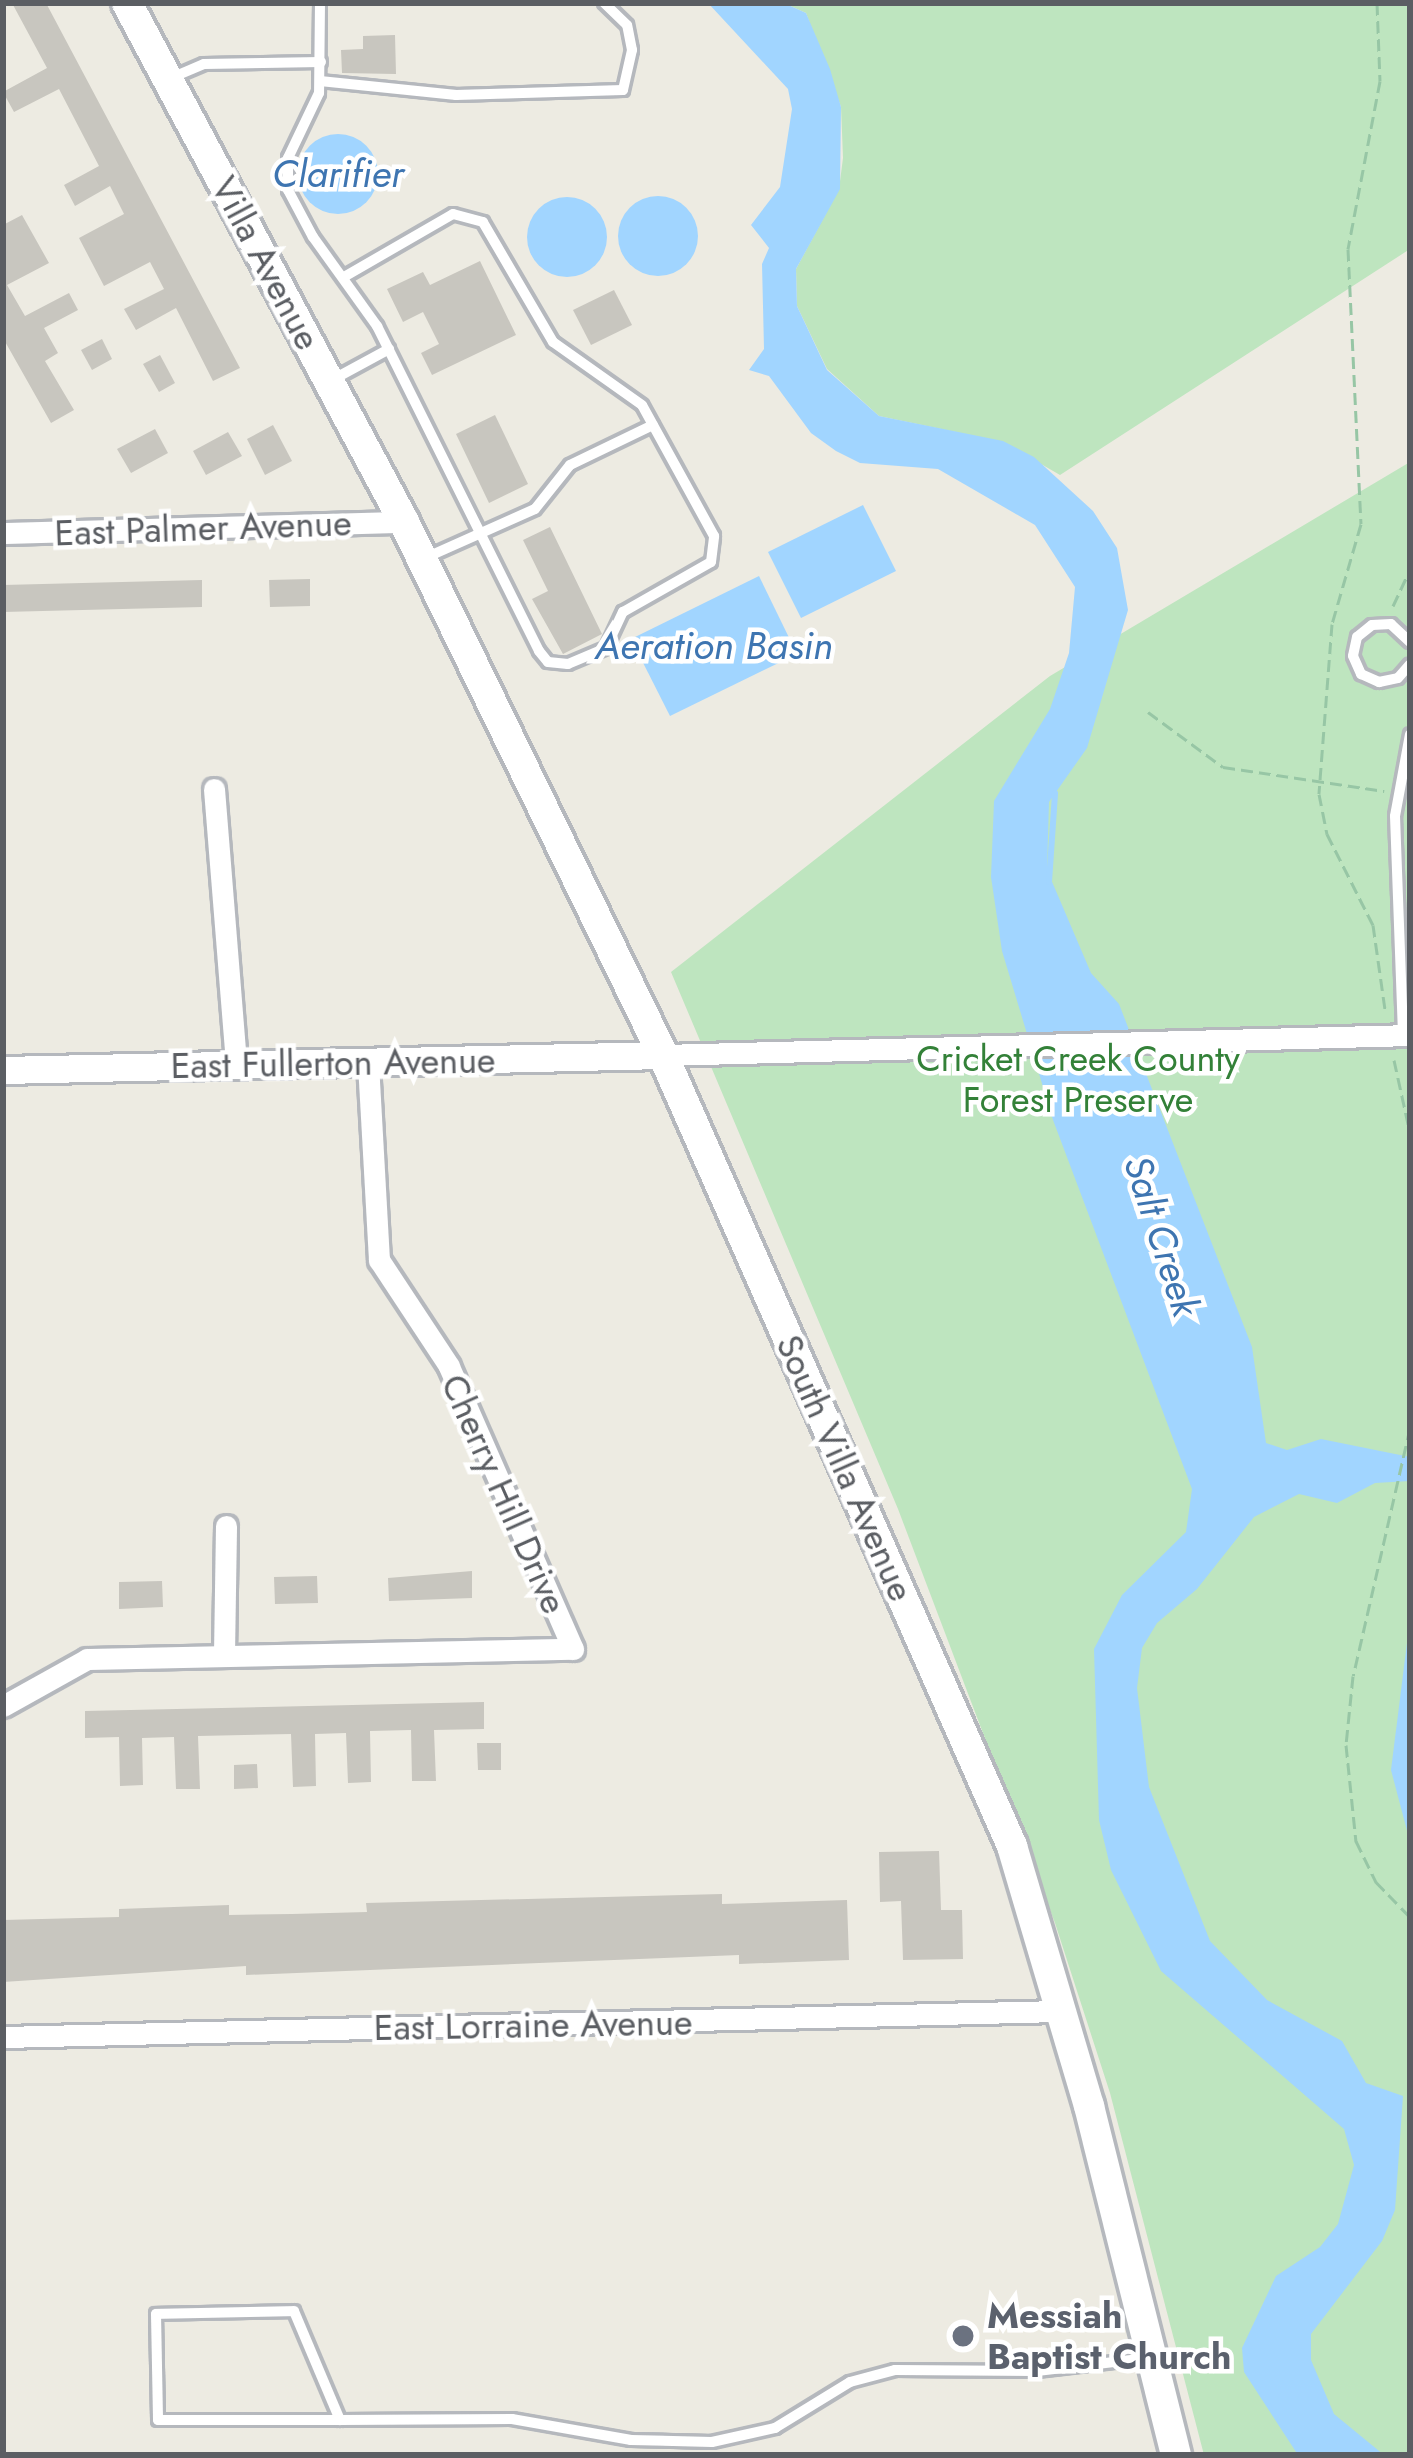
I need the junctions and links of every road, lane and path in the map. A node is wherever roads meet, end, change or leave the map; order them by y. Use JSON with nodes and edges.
{"nodes":[{"id":1,"x":127,"y":3,"type":"edge"},
{"id":2,"x":320,"y":3,"type":"edge"},
{"id":3,"x":604,"y":3,"type":"edge"},
{"id":4,"x":1377,"y":3,"type":"edge"},
{"id":5,"x":321,"y":62,"type":"junction"},
{"id":6,"x":168,"y":79,"type":"junction"},
{"id":7,"x":320,"y":81,"type":"junction"},
{"id":8,"x":344,"y":277,"type":"junction"},
{"id":9,"x":388,"y":349,"type":"junction"},
{"id":10,"x":329,"y":381,"type":"junction"},
{"id":11,"x":653,"y":425,"type":"junction"},
{"id":12,"x":404,"y":522,"type":"junction"},
{"id":13,"x":3,"y":533,"type":"edge"},
{"id":14,"x":480,"y":533,"type":"junction"},
{"id":15,"x":422,"y":559,"type":"junction"},
{"id":16,"x":1410,"y":571,"type":"edge"},
{"id":17,"x":1391,"y":624,"type":"junction"},
{"id":18,"x":1410,"y":642,"type":"edge"},
{"id":19,"x":1410,"y":664,"type":"edge"},
{"id":20,"x":1148,"y":712,"type":"dead end"},
{"id":21,"x":1410,"y":734,"type":"edge"},
{"id":22,"x":1319,"y":783,"type":"junction"},
{"id":23,"x":214,"y":789,"type":"dead end"},
{"id":24,"x":1398,"y":793,"type":"junction"},
{"id":25,"x":1401,"y":1035,"type":"edge"},
{"id":26,"x":663,"y":1055,"type":"junction"},
{"id":27,"x":368,"y":1063,"type":"junction"},
{"id":28,"x":236,"y":1065,"type":"junction"},
{"id":29,"x":3,"y":1070,"type":"edge"},
{"id":30,"x":1410,"y":1133,"type":"edge"},
{"id":31,"x":1410,"y":1428,"type":"edge"},
{"id":32,"x":226,"y":1526,"type":"dead end"},
{"id":33,"x":224,"y":1654,"type":"junction"},
{"id":34,"x":3,"y":1706,"type":"edge"},
{"id":35,"x":1410,"y":1917,"type":"edge"},
{"id":36,"x":1063,"y":2011,"type":"junction"},
{"id":37,"x":3,"y":2037,"type":"edge"},
{"id":38,"x":1148,"y":2358,"type":"junction"},
{"id":39,"x":340,"y":2420,"type":"junction"},
{"id":40,"x":1176,"y":2455,"type":"edge"}],
"edges":[{"from":1,"to":6,"type":"main road","name":"Villa Avenue"},
{"from":2,"to":5,"type":"lane"},
{"from":3,"to":7,"type":"lane"},
{"from":4,"to":22,"type":"path"},
{"from":5,"to":6,"type":"lane"},
{"from":5,"to":7,"type":"lane"},
{"from":6,"to":10,"type":"main road","name":"Villa Avenue"},
{"from":7,"to":8,"type":"lane"},
{"from":8,"to":9,"type":"lane"},
{"from":8,"to":11,"type":"lane"},
{"from":9,"to":10,"type":"lane"},
{"from":9,"to":14,"type":"lane"},
{"from":10,"to":12,"type":"main road","name":"Villa Avenue"},
{"from":11,"to":14,"type":"lane"},
{"from":11,"to":14,"type":"lane"},
{"from":12,"to":13,"type":"street","name":"East Palmer Avenue"},
{"from":12,"to":15,"type":"main road","name":"South Villa Avenue"},
{"from":14,"to":15,"type":"lane"},
{"from":15,"to":26,"type":"main road","name":"South Villa Avenue"},
{"from":16,"to":17,"type":"path"},
{"from":17,"to":18,"type":"lane"},
{"from":17,"to":19,"type":"lane"},
{"from":20,"to":22,"type":"path"},
{"from":21,"to":24,"type":"lane"},
{"from":22,"to":24,"type":"path"},
{"from":22,"to":25,"type":"path"},
{"from":23,"to":28,"type":"street"},
{"from":24,"to":25,"type":"lane"},
{"from":25,"to":26,"type":"street"},
{"from":25,"to":30,"type":"path"},
{"from":26,"to":27,"type":"street","name":"East Fullerton Avenue"},
{"from":26,"to":36,"type":"main road","name":"South Villa Avenue"},
{"from":27,"to":28,"type":"street","name":"East Fullerton Avenue"},
{"from":27,"to":33,"type":"street","name":"Cherry Hill Drive"},
{"from":28,"to":29,"type":"street","name":"East Fullerton Avenue"},
{"from":31,"to":35,"type":"path"},
{"from":32,"to":33,"type":"street"},
{"from":33,"to":34,"type":"street","name":"Cherry Hill Drive"},
{"from":36,"to":37,"type":"street","name":"East Lorraine Avenue"},
{"from":36,"to":38,"type":"main road","name":"South Villa Avenue"},
{"from":38,"to":39,"type":"lane"},
{"from":38,"to":40,"type":"main road","name":"South Villa Avenue"},
{"from":39,"to":39,"type":"lane"}]}
